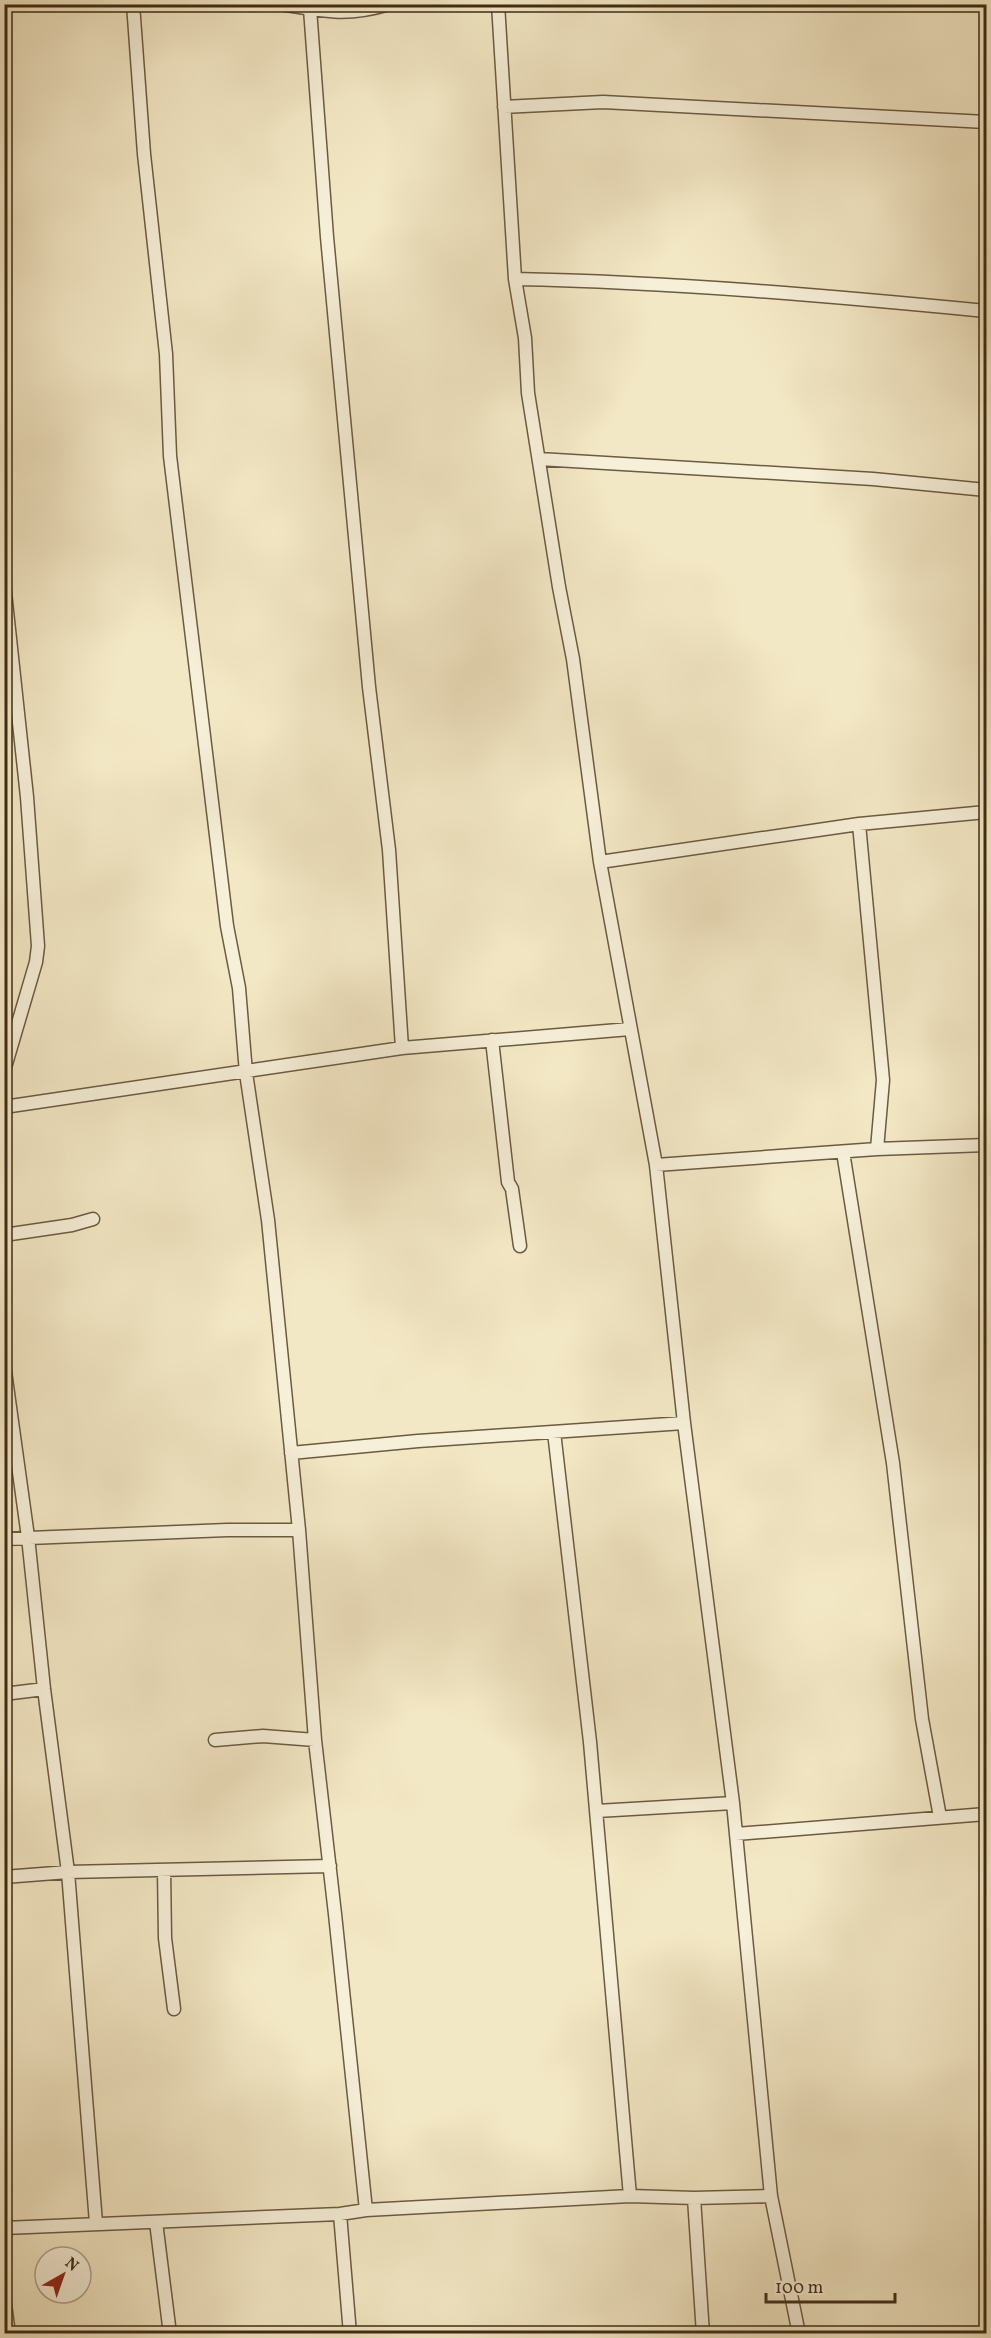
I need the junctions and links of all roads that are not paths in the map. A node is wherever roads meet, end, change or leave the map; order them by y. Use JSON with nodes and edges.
{"nodes":[{"id":1,"x":133,"y":4,"type":"edge"},
{"id":2,"x":280,"y":4,"type":"edge"},
{"id":3,"x":389,"y":4,"type":"edge"},
{"id":4,"x":498,"y":4,"type":"edge"},
{"id":5,"x":310,"y":9,"type":"junction"},
{"id":6,"x":504,"y":106,"type":"junction"},
{"id":7,"x":987,"y":122,"type":"edge"},
{"id":8,"x":515,"y":279,"type":"junction"},
{"id":9,"x":987,"y":311,"type":"edge"},
{"id":10,"x":539,"y":459,"type":"junction"},
{"id":11,"x":987,"y":490,"type":"edge"},
{"id":12,"x":4,"y":584,"type":"edge"},
{"id":13,"x":987,"y":812,"type":"edge"},
{"id":14,"x":859,"y":824,"type":"junction"},
{"id":15,"x":600,"y":862,"type":"junction"},
{"id":16,"x":630,"y":1029,"type":"junction"},
{"id":17,"x":492,"y":1040,"type":"junction"},
{"id":18,"x":402,"y":1048,"type":"junction"},
{"id":19,"x":4,"y":1071,"type":"edge"},
{"id":20,"x":246,"y":1073,"type":"junction"},
{"id":21,"x":4,"y":1107,"type":"edge"},
{"id":22,"x":987,"y":1145,"type":"edge"},
{"id":23,"x":877,"y":1149,"type":"junction"},
{"id":24,"x":843,"y":1152,"type":"junction"},
{"id":25,"x":656,"y":1165,"type":"junction"},
{"id":26,"x":93,"y":1219,"type":"dead end"},
{"id":27,"x":4,"y":1236,"type":"edge"},
{"id":28,"x":520,"y":1246,"type":"dead end"},
{"id":29,"x":4,"y":1364,"type":"edge"},
{"id":30,"x":684,"y":1424,"type":"junction"},
{"id":31,"x":554,"y":1432,"type":"junction"},
{"id":32,"x":291,"y":1453,"type":"junction"},
{"id":33,"x":299,"y":1530,"type":"junction"},
{"id":34,"x":28,"y":1537,"type":"junction"},
{"id":35,"x":4,"y":1539,"type":"edge"},
{"id":36,"x":44,"y":1689,"type":"junction"},
{"id":37,"x":4,"y":1694,"type":"edge"},
{"id":38,"x":214,"y":1740,"type":"dead end"},
{"id":39,"x":315,"y":1740,"type":"junction"},
{"id":40,"x":733,"y":1803,"type":"junction"},
{"id":41,"x":597,"y":1811,"type":"junction"},
{"id":42,"x":987,"y":1814,"type":"edge"},
{"id":43,"x":940,"y":1817,"type":"junction"},
{"id":44,"x":736,"y":1834,"type":"junction"},
{"id":45,"x":330,"y":1866,"type":"junction"},
{"id":46,"x":164,"y":1870,"type":"junction"},
{"id":47,"x":68,"y":1872,"type":"junction"},
{"id":48,"x":4,"y":1877,"type":"edge"},
{"id":49,"x":174,"y":2009,"type":"dead end"},
{"id":50,"x":630,"y":2196,"type":"junction"},
{"id":51,"x":771,"y":2196,"type":"junction"},
{"id":52,"x":694,"y":2198,"type":"junction"},
{"id":53,"x":366,"y":2210,"type":"junction"},
{"id":54,"x":340,"y":2214,"type":"junction"},
{"id":55,"x":156,"y":2222,"type":"junction"},
{"id":56,"x":96,"y":2223,"type":"junction"},
{"id":57,"x":4,"y":2228,"type":"edge"},
{"id":58,"x":4,"y":2297,"type":"edge"},
{"id":59,"x":9,"y":2334,"type":"edge"},
{"id":60,"x":170,"y":2334,"type":"edge"},
{"id":61,"x":350,"y":2334,"type":"edge"},
{"id":62,"x":702,"y":2334,"type":"edge"},
{"id":63,"x":799,"y":2334,"type":"edge"}],
"edges":[{"from":1,"to":20,"type":"street"},
{"from":2,"to":5,"type":"street"},
{"from":3,"to":5,"type":"street"},
{"from":4,"to":6,"type":"street"},
{"from":5,"to":18,"type":"street"},
{"from":6,"to":7,"type":"street"},
{"from":6,"to":8,"type":"street"},
{"from":8,"to":9,"type":"street"},
{"from":8,"to":10,"type":"street"},
{"from":10,"to":11,"type":"street"},
{"from":10,"to":15,"type":"street"},
{"from":12,"to":19,"type":"street"},
{"from":13,"to":14,"type":"street"},
{"from":14,"to":15,"type":"street"},
{"from":14,"to":23,"type":"street"},
{"from":15,"to":16,"type":"street"},
{"from":16,"to":17,"type":"street"},
{"from":16,"to":25,"type":"street"},
{"from":17,"to":18,"type":"street"},
{"from":17,"to":28,"type":"street"},
{"from":18,"to":20,"type":"street"},
{"from":20,"to":21,"type":"street"},
{"from":20,"to":32,"type":"street"},
{"from":22,"to":23,"type":"street"},
{"from":23,"to":24,"type":"street"},
{"from":24,"to":25,"type":"street"},
{"from":24,"to":43,"type":"street"},
{"from":25,"to":30,"type":"street"},
{"from":26,"to":27,"type":"street"},
{"from":29,"to":34,"type":"street"},
{"from":30,"to":31,"type":"street"},
{"from":30,"to":40,"type":"street"},
{"from":31,"to":32,"type":"street"},
{"from":31,"to":41,"type":"street"},
{"from":32,"to":33,"type":"street"},
{"from":33,"to":34,"type":"street"},
{"from":33,"to":39,"type":"street"},
{"from":34,"to":35,"type":"street"},
{"from":34,"to":36,"type":"street"},
{"from":36,"to":37,"type":"street"},
{"from":36,"to":47,"type":"street"},
{"from":38,"to":39,"type":"street"},
{"from":39,"to":45,"type":"street"},
{"from":40,"to":41,"type":"street"},
{"from":40,"to":44,"type":"street"},
{"from":41,"to":50,"type":"street"},
{"from":42,"to":43,"type":"street"},
{"from":43,"to":44,"type":"street"},
{"from":44,"to":51,"type":"street"},
{"from":45,"to":46,"type":"street"},
{"from":45,"to":53,"type":"street"},
{"from":46,"to":47,"type":"street"},
{"from":46,"to":49,"type":"street"},
{"from":47,"to":48,"type":"street"},
{"from":47,"to":56,"type":"street"},
{"from":50,"to":52,"type":"street"},
{"from":50,"to":53,"type":"street"},
{"from":51,"to":52,"type":"street"},
{"from":51,"to":63,"type":"street"},
{"from":52,"to":62,"type":"street"},
{"from":53,"to":54,"type":"street"},
{"from":54,"to":55,"type":"street"},
{"from":54,"to":61,"type":"street"},
{"from":55,"to":56,"type":"street"},
{"from":55,"to":60,"type":"street"},
{"from":56,"to":57,"type":"street"},
{"from":58,"to":59,"type":"street"}]}
